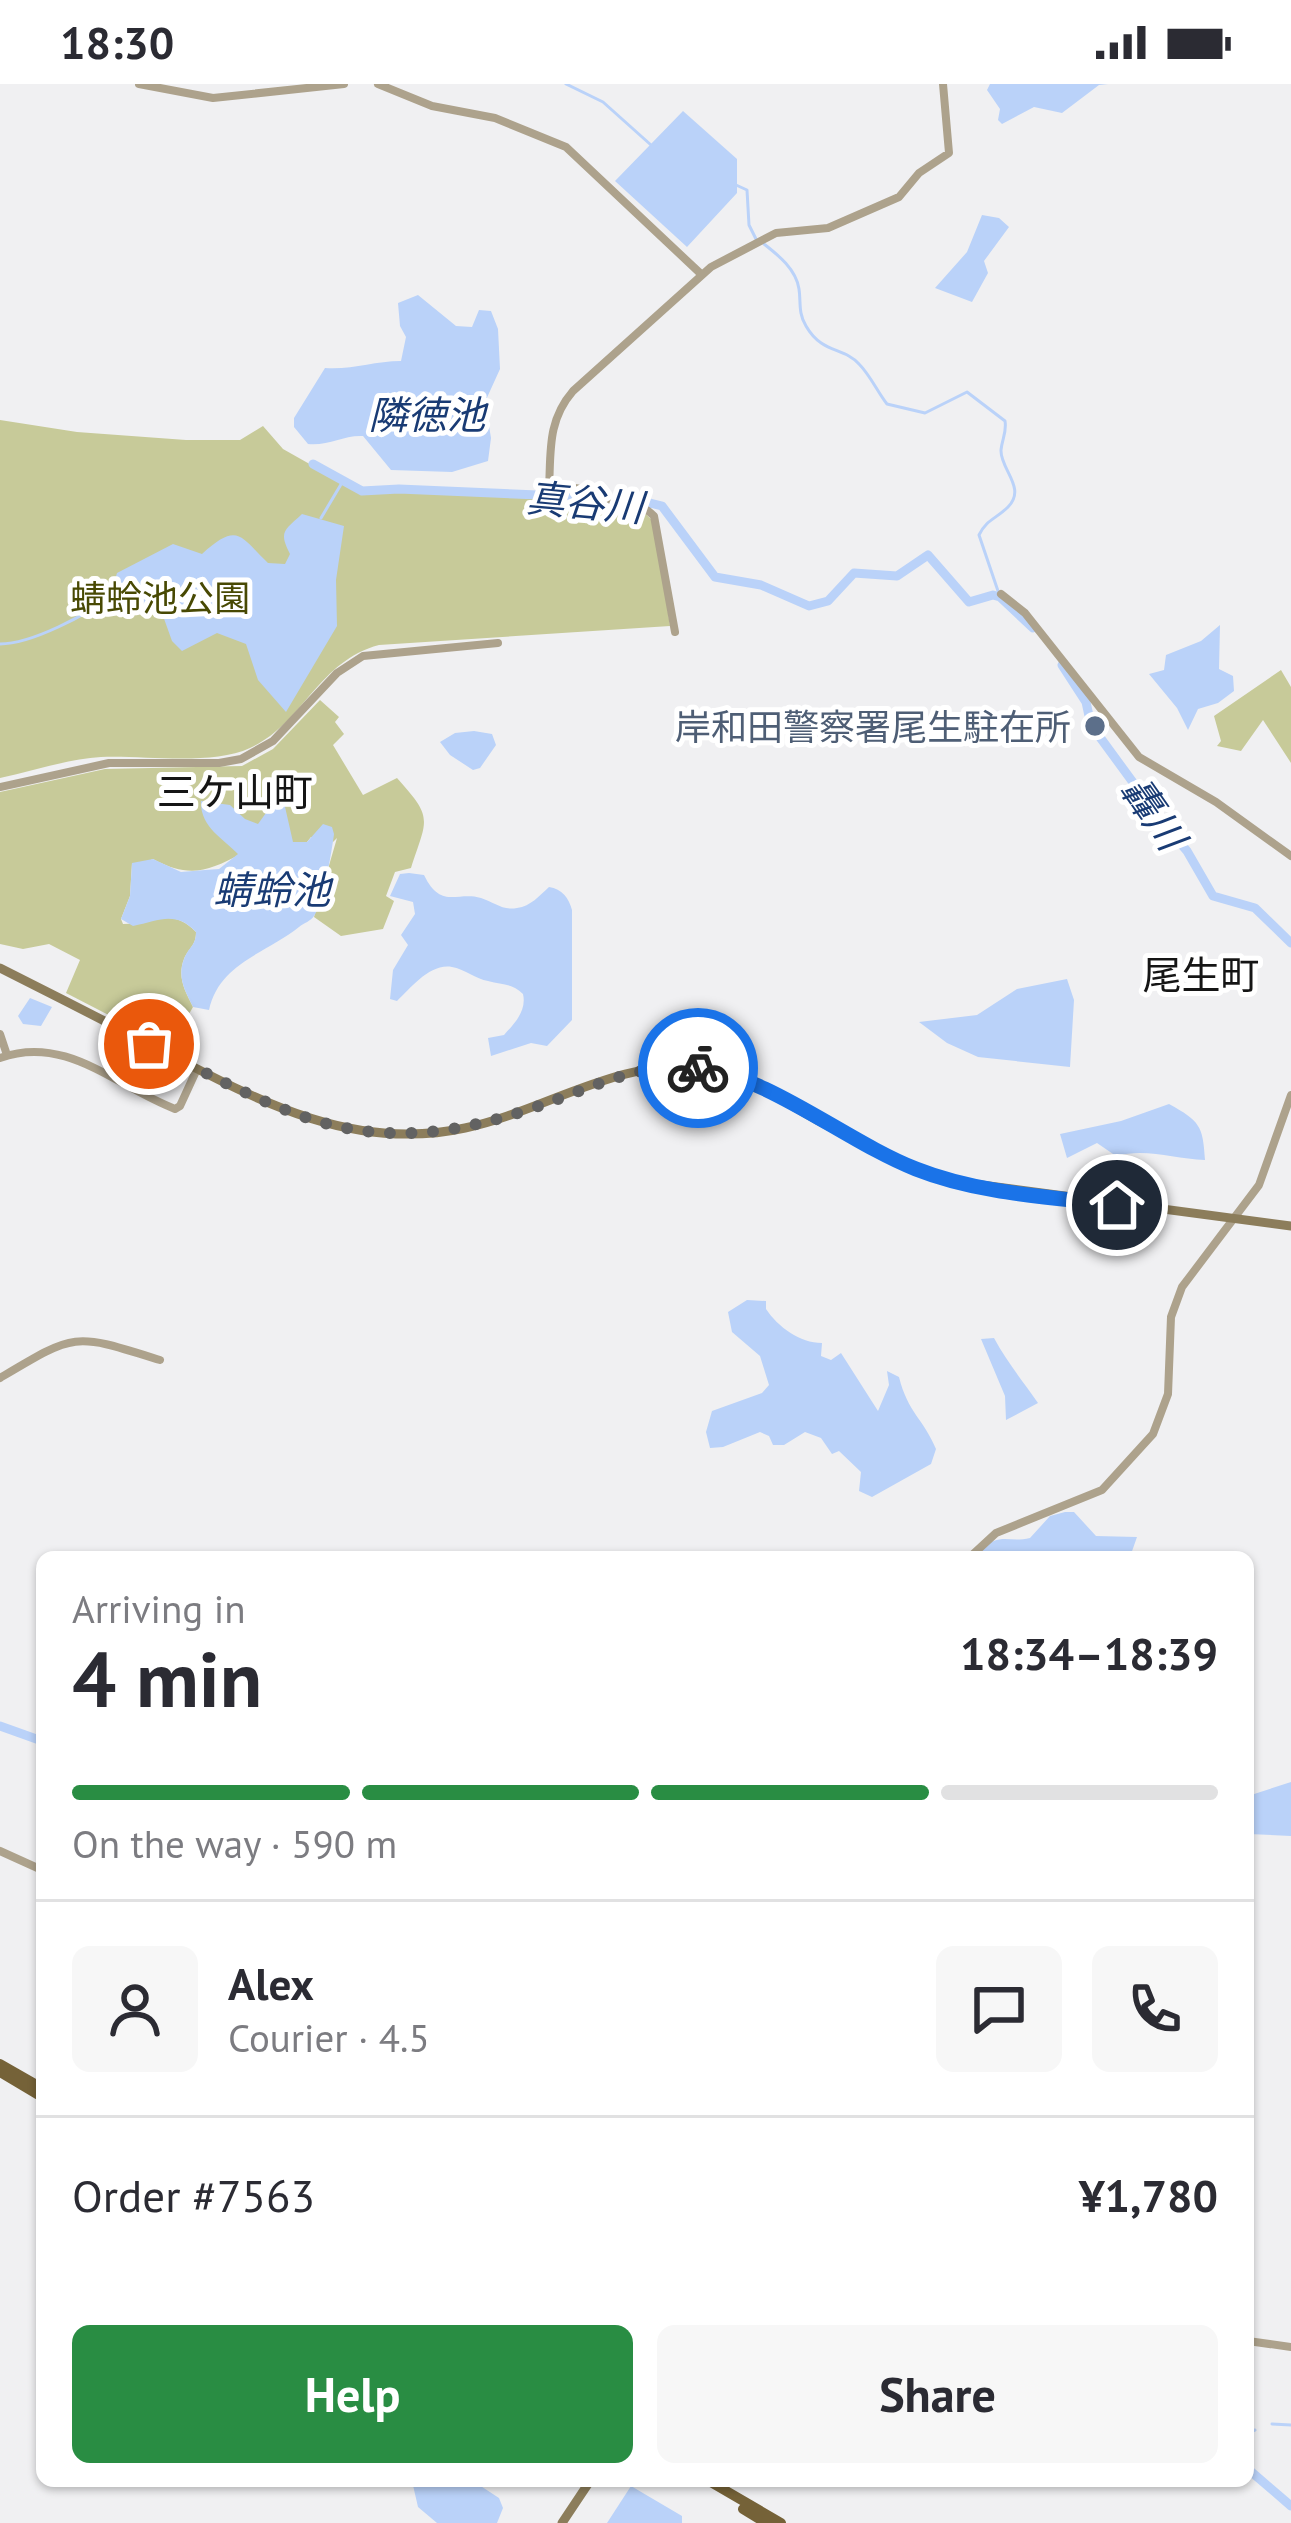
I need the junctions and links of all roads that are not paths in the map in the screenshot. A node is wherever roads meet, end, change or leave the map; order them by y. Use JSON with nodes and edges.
{"nodes":[{"id":1,"x":139,"y":84,"type":"edge"},
{"id":2,"x":344,"y":84,"type":"edge"},
{"id":3,"x":377,"y":84,"type":"edge"},
{"id":4,"x":943,"y":84,"type":"edge"},
{"id":5,"x":701,"y":274,"type":"junction"},
{"id":6,"x":1000,"y":594,"type":"dead end"},
{"id":7,"x":675,"y":632,"type":"dead end"},
{"id":8,"x":498,"y":643,"type":"dead end"},
{"id":9,"x":0,"y":787,"type":"edge"},
{"id":10,"x":1291,"y":856,"type":"edge"},
{"id":11,"x":0,"y":968,"type":"edge"},
{"id":12,"x":0,"y":1034,"type":"edge"},
{"id":13,"x":3,"y":1056,"type":"edge"},
{"id":14,"x":197,"y":1069,"type":"junction"},
{"id":15,"x":1291,"y":1095,"type":"edge"},
{"id":16,"x":1235,"y":1219,"type":"junction"},
{"id":17,"x":1291,"y":1226,"type":"edge"},
{"id":18,"x":160,"y":1360,"type":"dead end"},
{"id":19,"x":0,"y":1378,"type":"edge"},
{"id":20,"x":976,"y":1551,"type":"edge"},
{"id":21,"x":0,"y":1852,"type":"edge"},
{"id":22,"x":36,"y":1867,"type":"edge"},
{"id":23,"x":0,"y":2068,"type":"edge"},
{"id":24,"x":36,"y":2089,"type":"edge"},
{"id":25,"x":1254,"y":2343,"type":"edge"},
{"id":26,"x":1291,"y":2347,"type":"edge"},
{"id":27,"x":582,"y":2487,"type":"edge"},
{"id":28,"x":707,"y":2487,"type":"edge"},
{"id":29,"x":719,"y":2487,"type":"edge"},
{"id":30,"x":559,"y":2523,"type":"edge"},
{"id":31,"x":766,"y":2523,"type":"edge"},
{"id":32,"x":781,"y":2523,"type":"edge"}],
"edges":[{"from":1,"to":2,"type":"street"},
{"from":3,"to":5,"type":"street"},
{"from":4,"to":5,"type":"street"},
{"from":5,"to":7,"type":"street"},
{"from":6,"to":10,"type":"street"},
{"from":8,"to":9,"type":"street"},
{"from":11,"to":14,"type":"main road"},
{"from":12,"to":13,"type":"street"},
{"from":13,"to":14,"type":"street"},
{"from":14,"to":16,"type":"main road"},
{"from":15,"to":16,"type":"street"},
{"from":16,"to":17,"type":"main road"},
{"from":16,"to":20,"type":"street"},
{"from":18,"to":19,"type":"street"},
{"from":21,"to":22,"type":"street"},
{"from":23,"to":24,"type":"main road"},
{"from":25,"to":26,"type":"street"},
{"from":27,"to":30,"type":"main road"},
{"from":28,"to":31,"type":"main road"},
{"from":29,"to":32,"type":"main road"}]}
